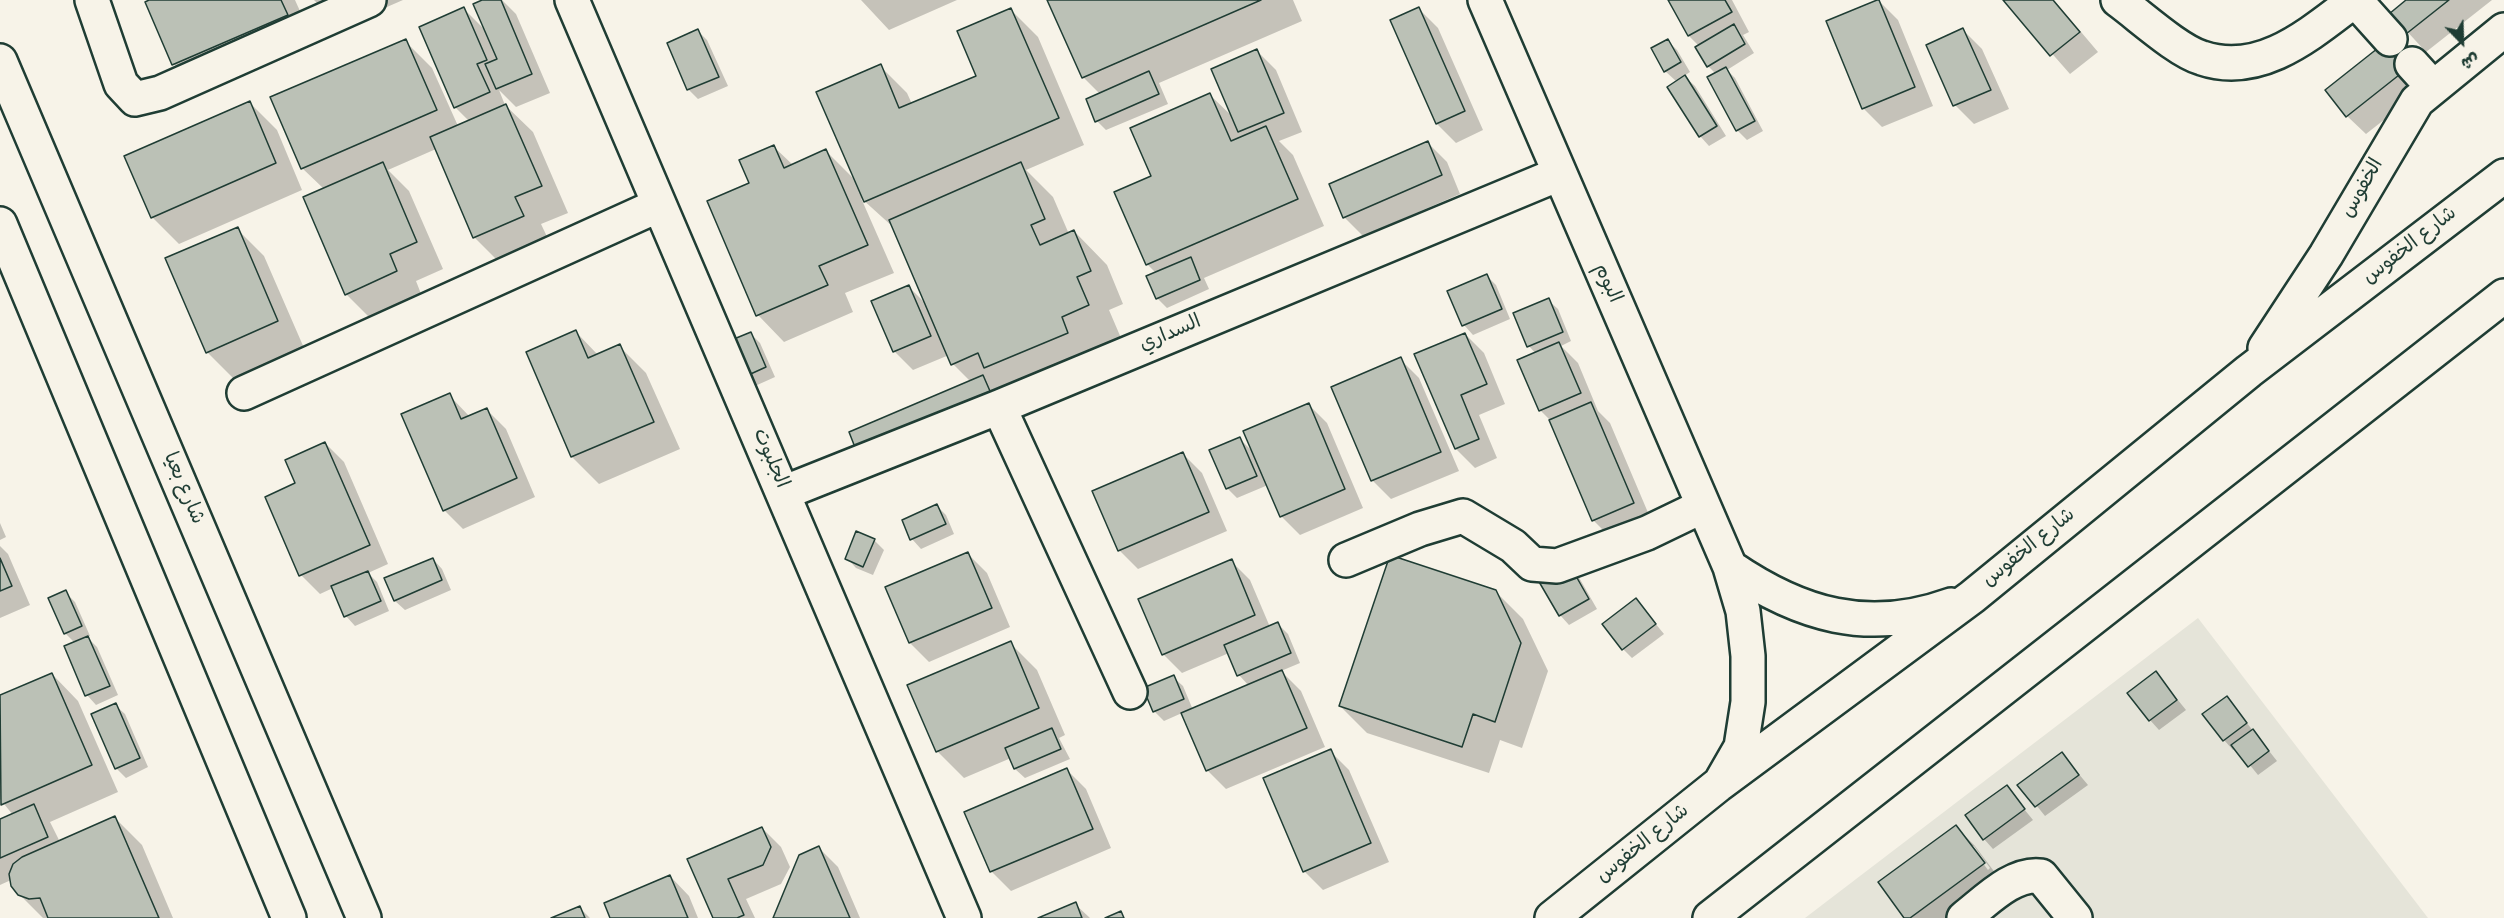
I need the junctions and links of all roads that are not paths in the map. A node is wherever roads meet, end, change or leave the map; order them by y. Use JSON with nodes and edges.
{"nodes":[{"id":1,"x":92,"y":0,"type":"edge"},
{"id":2,"x":369,"y":0,"type":"edge"},
{"id":3,"x":572,"y":0,"type":"edge"},
{"id":4,"x":1485,"y":0,"type":"edge"},
{"id":5,"x":2118,"y":0,"type":"edge"},
{"id":6,"x":2504,"y":30,"type":"edge"},
{"id":7,"x":2390,"y":39,"type":"dead end"},
{"id":8,"x":4,"y":80,"type":"edge"},
{"id":9,"x":1558,"y":174,"type":"junction"},
{"id":10,"x":2504,"y":176,"type":"edge"},
{"id":11,"x":660,"y":205,"type":"junction"},
{"id":12,"x":0,"y":224,"type":"edge"},
{"id":13,"x":0,"y":251,"type":"edge"},
{"id":14,"x":23,"y":277,"type":"junction"},
{"id":15,"x":2504,"y":296,"type":"edge"},
{"id":16,"x":2249,"y":371,"type":"junction"},
{"id":17,"x":244,"y":393,"type":"dead end"},
{"id":18,"x":999,"y":407,"type":"junction"},
{"id":19,"x":783,"y":493,"type":"junction"},
{"id":20,"x":1703,"y":506,"type":"junction"},
{"id":21,"x":1346,"y":561,"type":"dead end"},
{"id":22,"x":1730,"y":567,"type":"junction"},
{"id":23,"x":1972,"y":597,"type":"junction"},
{"id":24,"x":1130,"y":692,"type":"dead end"},
{"id":25,"x":1718,"y":785,"type":"junction"},
{"id":26,"x":289,"y":918,"type":"edge"},
{"id":27,"x":364,"y":918,"type":"edge"},
{"id":28,"x":964,"y":918,"type":"edge"},
{"id":29,"x":1552,"y":918,"type":"edge"},
{"id":30,"x":1710,"y":918,"type":"edge"},
{"id":31,"x":1964,"y":918,"type":"edge"},
{"id":32,"x":2075,"y":918,"type":"edge"}],
"edges":[{"from":1,"to":2,"type":"street"},
{"from":3,"to":11,"type":"street","name":"الجلبوت"},
{"from":4,"to":9,"type":"street","name":"البوم"},
{"from":5,"to":7,"type":"street"},
{"from":6,"to":16,"type":"street","name":"الخفوس"},
{"from":8,"to":27,"type":"street","name":"شارع بعيا"},
{"from":9,"to":18,"type":"street","name":"السداري"},
{"from":9,"to":20,"type":"street","name":"البوم"},
{"from":10,"to":16,"type":"street","name":"شارع الخفوس"},
{"from":11,"to":17,"type":"street"},
{"from":11,"to":19,"type":"street","name":"الجلبوت"},
{"from":12,"to":14,"type":"street"},
{"from":13,"to":14,"type":"street"},
{"from":14,"to":26,"type":"street"},
{"from":15,"to":30,"type":"street"},
{"from":16,"to":23,"type":"street","name":"شارع الخفوس"},
{"from":18,"to":19,"type":"street","name":"السداري"},
{"from":18,"to":24,"type":"street"},
{"from":19,"to":28,"type":"street","name":"الجلبوت"},
{"from":20,"to":21,"type":"street"},
{"from":20,"to":22,"type":"street","name":"البوم"},
{"from":22,"to":23,"type":"street"},
{"from":22,"to":25,"type":"street","name":"البوم"},
{"from":23,"to":25,"type":"street","name":"شارع الخفوس"},
{"from":25,"to":29,"type":"street","name":"شارع الخفوس"},
{"from":31,"to":32,"type":"street"}]}
